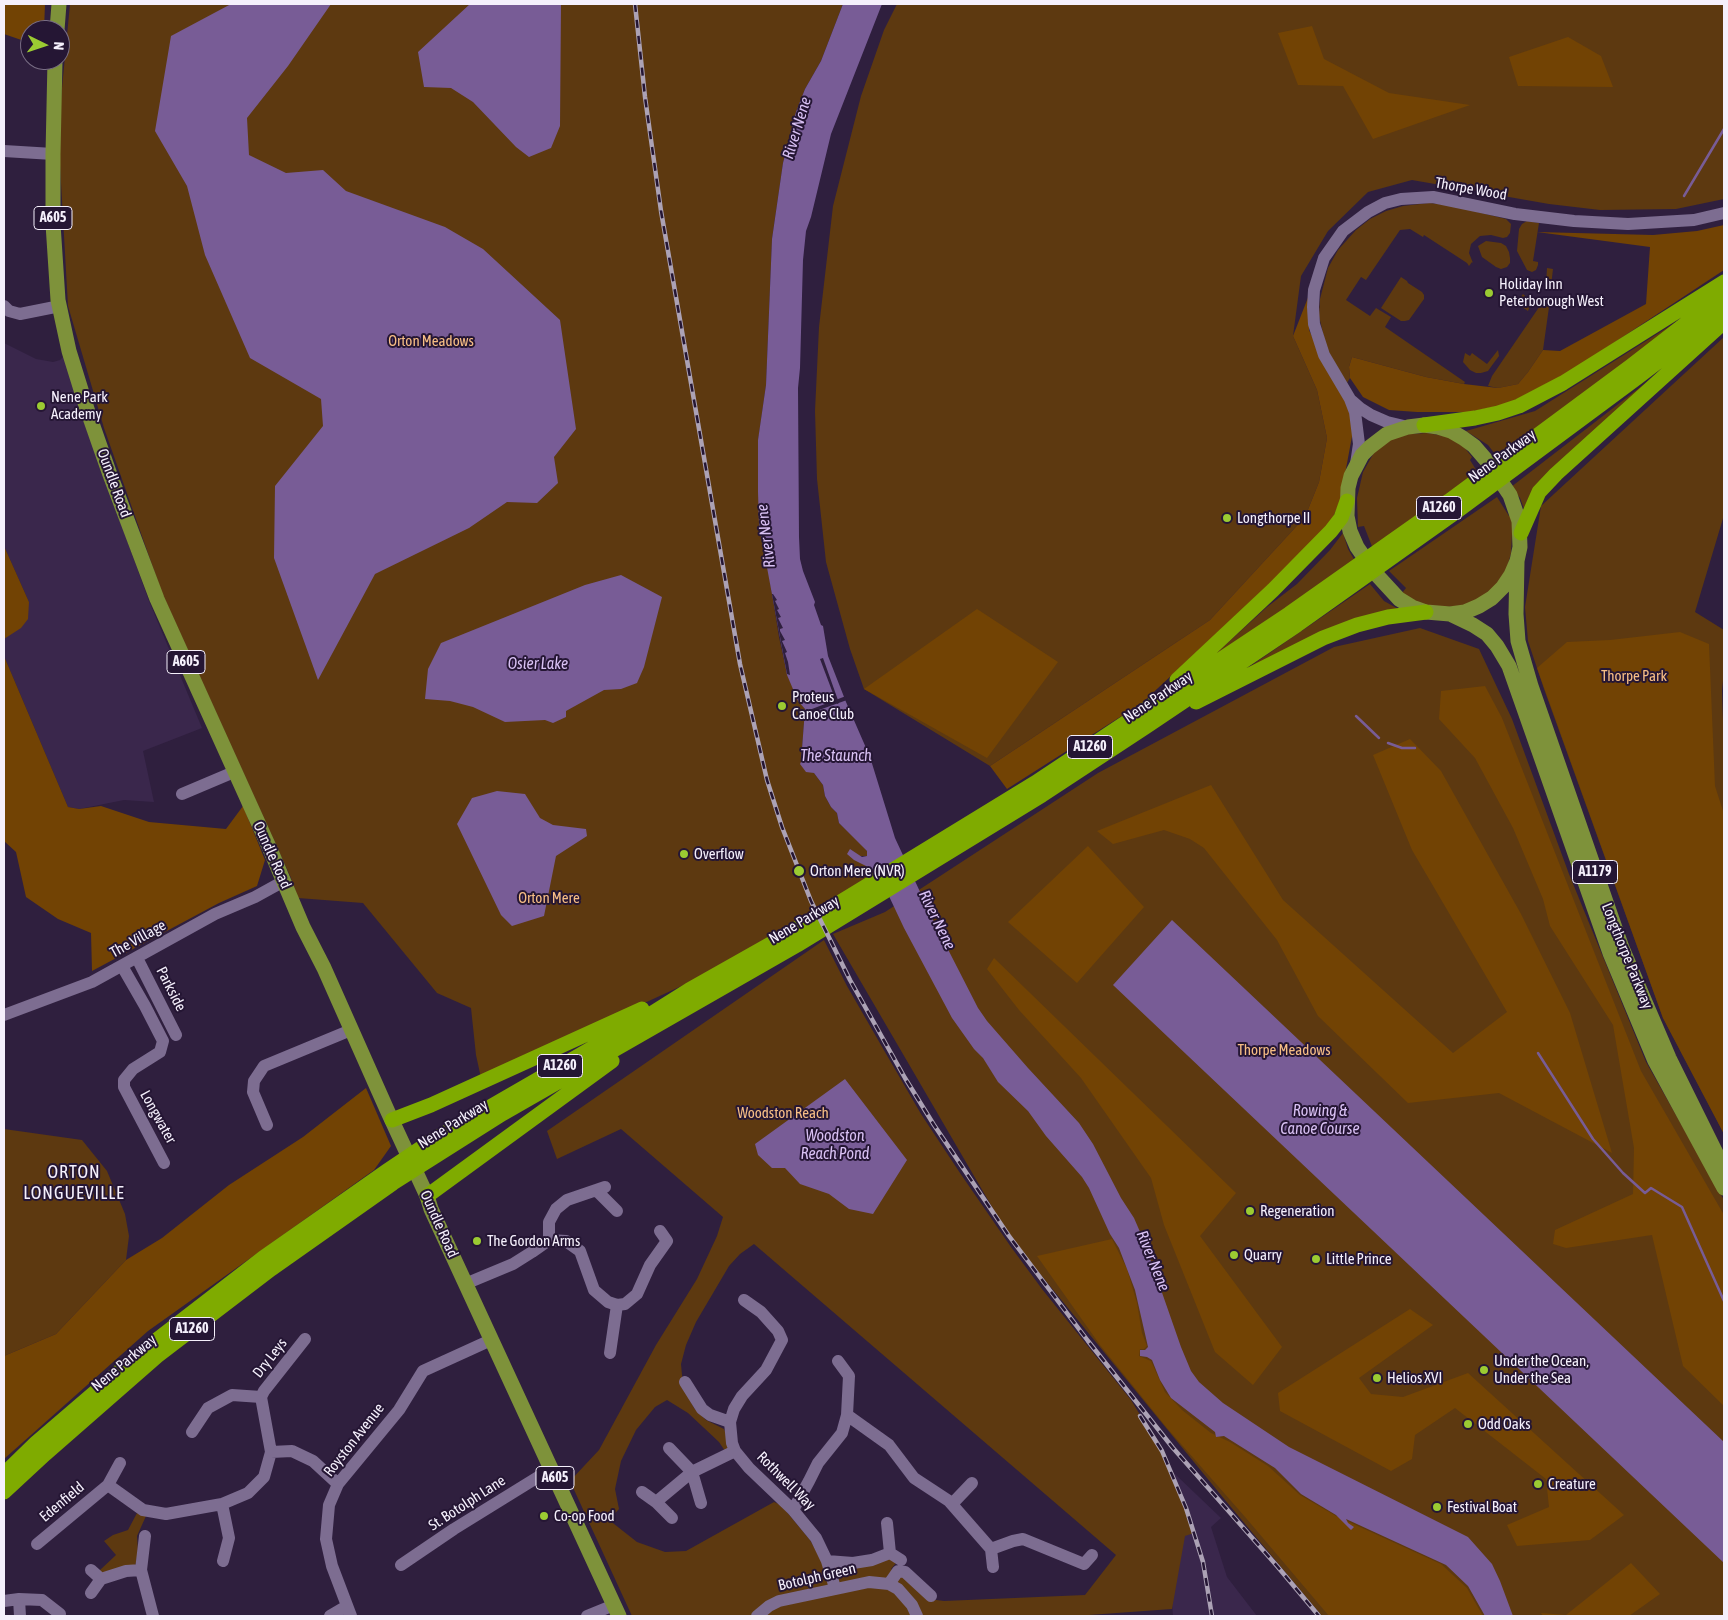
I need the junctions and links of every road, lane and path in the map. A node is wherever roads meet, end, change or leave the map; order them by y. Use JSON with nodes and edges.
{"nodes":[{"id":1,"x":59,"y":4,"type":"edge"},
{"id":2,"x":58,"y":20,"type":"edge"},
{"id":3,"x":55,"y":70,"type":"edge"},
{"id":4,"x":4,"y":151,"type":"edge"},
{"id":5,"x":53,"y":154,"type":"junction"},
{"id":6,"x":1724,"y":213,"type":"edge"},
{"id":7,"x":1724,"y":282,"type":"edge"},
{"id":8,"x":1724,"y":294,"type":"edge"},
{"id":9,"x":4,"y":306,"type":"edge"},
{"id":10,"x":60,"y":306,"type":"junction"},
{"id":11,"x":1724,"y":311,"type":"edge"},
{"id":12,"x":1724,"y":322,"type":"edge"},
{"id":13,"x":1350,"y":399,"type":"junction"},
{"id":14,"x":1424,"y":426,"type":"junction"},
{"id":15,"x":1408,"y":427,"type":"junction"},
{"id":16,"x":1356,"y":464,"type":"junction"},
{"id":17,"x":1347,"y":501,"type":"junction"},
{"id":18,"x":1520,"y":533,"type":"junction"},
{"id":19,"x":1517,"y":561,"type":"junction"},
{"id":20,"x":1426,"y":612,"type":"junction"},
{"id":21,"x":1450,"y":614,"type":"junction"},
{"id":22,"x":1145,"y":710,"type":"junction"},
{"id":23,"x":1147,"y":726,"type":"junction"},
{"id":24,"x":234,"y":772,"type":"junction"},
{"id":25,"x":1038,"y":789,"type":"junction"},
{"id":26,"x":182,"y":794,"type":"dead end"},
{"id":27,"x":284,"y":881,"type":"junction"},
{"id":28,"x":794,"y":939,"type":"junction"},
{"id":29,"x":137,"y":958,"type":"junction"},
{"id":30,"x":122,"y":966,"type":"junction"},
{"id":31,"x":690,"y":990,"type":"junction"},
{"id":32,"x":693,"y":1004,"type":"junction"},
{"id":33,"x":4,"y":1015,"type":"edge"},
{"id":34,"x":351,"y":1030,"type":"junction"},
{"id":35,"x":176,"y":1035,"type":"dead end"},
{"id":36,"x":392,"y":1120,"type":"junction"},
{"id":37,"x":267,"y":1125,"type":"dead end"},
{"id":38,"x":434,"y":1148,"type":"junction"},
{"id":39,"x":164,"y":1163,"type":"dead end"},
{"id":40,"x":1724,"y":1169,"type":"edge"},
{"id":41,"x":390,"y":1177,"type":"junction"},
{"id":42,"x":1724,"y":1188,"type":"edge"},
{"id":43,"x":428,"y":1196,"type":"junction"},
{"id":44,"x":617,"y":1211,"type":"dead end"},
{"id":45,"x":660,"y":1231,"type":"dead end"},
{"id":46,"x":549,"y":1240,"type":"junction"},
{"id":47,"x":465,"y":1284,"type":"junction"},
{"id":48,"x":744,"y":1300,"type":"dead end"},
{"id":49,"x":617,"y":1305,"type":"junction"},
{"id":50,"x":305,"y":1339,"type":"dead end"},
{"id":51,"x":491,"y":1340,"type":"junction"},
{"id":52,"x":610,"y":1353,"type":"dead end"},
{"id":53,"x":838,"y":1360,"type":"dead end"},
{"id":54,"x":685,"y":1382,"type":"dead end"},
{"id":55,"x":262,"y":1397,"type":"junction"},
{"id":56,"x":847,"y":1415,"type":"junction"},
{"id":57,"x":730,"y":1422,"type":"junction"},
{"id":58,"x":192,"y":1432,"type":"dead end"},
{"id":59,"x":668,"y":1448,"type":"dead end"},
{"id":60,"x":735,"y":1451,"type":"junction"},
{"id":61,"x":272,"y":1452,"type":"junction"},
{"id":62,"x":120,"y":1462,"type":"dead end"},
{"id":63,"x":551,"y":1468,"type":"junction"},
{"id":64,"x":692,"y":1472,"type":"junction"},
{"id":65,"x":4,"y":1474,"type":"edge"},
{"id":66,"x":972,"y":1483,"type":"dead end"},
{"id":67,"x":338,"y":1484,"type":"junction"},
{"id":68,"x":108,"y":1485,"type":"junction"},
{"id":69,"x":4,"y":1492,"type":"edge"},
{"id":70,"x":642,"y":1492,"type":"dead end"},
{"id":71,"x":656,"y":1502,"type":"junction"},
{"id":72,"x":702,"y":1503,"type":"dead end"},
{"id":73,"x":222,"y":1504,"type":"junction"},
{"id":74,"x":952,"y":1504,"type":"junction"},
{"id":75,"x":792,"y":1510,"type":"junction"},
{"id":76,"x":672,"y":1518,"type":"dead end"},
{"id":77,"x":887,"y":1523,"type":"dead end"},
{"id":78,"x":144,"y":1536,"type":"dead end"},
{"id":79,"x":37,"y":1544,"type":"dead end"},
{"id":80,"x":991,"y":1550,"type":"junction"},
{"id":81,"x":1092,"y":1555,"type":"dead end"},
{"id":82,"x":223,"y":1561,"type":"dead end"},
{"id":83,"x":827,"y":1561,"type":"junction"},
{"id":84,"x":401,"y":1565,"type":"dead end"},
{"id":85,"x":993,"y":1567,"type":"dead end"},
{"id":86,"x":91,"y":1570,"type":"dead end"},
{"id":87,"x":141,"y":1570,"type":"junction"},
{"id":88,"x":101,"y":1579,"type":"junction"},
{"id":89,"x":889,"y":1584,"type":"junction"},
{"id":90,"x":836,"y":1588,"type":"junction"},
{"id":91,"x":91,"y":1594,"type":"dead end"},
{"id":92,"x":931,"y":1596,"type":"dead end"},
{"id":93,"x":19,"y":1599,"type":"junction"},
{"id":94,"x":4,"y":1601,"type":"edge"},
{"id":95,"x":349,"y":1611,"type":"edge"},
{"id":96,"x":616,"y":1611,"type":"edge"},
{"id":97,"x":60,"y":1614,"type":"dead end"},
{"id":98,"x":20,"y":1616,"type":"edge"},
{"id":99,"x":153,"y":1616,"type":"edge"},
{"id":100,"x":330,"y":1616,"type":"edge"},
{"id":101,"x":587,"y":1616,"type":"edge"},
{"id":102,"x":756,"y":1616,"type":"edge"},
{"id":103,"x":917,"y":1616,"type":"edge"}],
"edges":[{"from":1,"to":2,"type":"main road"},
{"from":3,"to":5,"type":"main road","name":"Oundle Road","number":"A605"},
{"from":4,"to":5,"type":"street"},
{"from":5,"to":10,"type":"main road","name":"Oundle Road","number":"A605"},
{"from":6,"to":13,"type":"street","name":"Thorpe Wood"},
{"from":7,"to":14,"type":"highway"},
{"from":8,"to":22,"type":"highway","name":"Nene Parkway","number":"A1260"},
{"from":9,"to":10,"type":"street"},
{"from":10,"to":24,"type":"main road","name":"Oundle Road","number":"A605"},
{"from":11,"to":23,"type":"highway","name":"Nene Parkway","number":"A1260"},
{"from":12,"to":18,"type":"highway"},
{"from":13,"to":15,"type":"street","name":"Thorpe Wood"},
{"from":13,"to":16,"type":"street","name":"Thorpe Wood"},
{"from":14,"to":15,"type":"main road","name":"Longthorpe Parkway"},
{"from":14,"to":18,"type":"main road","name":"Longthorpe Parkway"},
{"from":15,"to":16,"type":"main road","name":"Longthorpe Parkway"},
{"from":16,"to":17,"type":"main road"},
{"from":17,"to":20,"type":"main road"},
{"from":17,"to":22,"type":"highway"},
{"from":18,"to":19,"type":"main road","name":"Longthorpe Parkway"},
{"from":19,"to":21,"type":"main road"},
{"from":19,"to":40,"type":"main road","name":"Longthorpe Parkway","number":"A1179"},
{"from":20,"to":21,"type":"main road"},
{"from":20,"to":23,"type":"highway"},
{"from":21,"to":42,"type":"main road","name":"Longthorpe Parkway","number":"A1179"},
{"from":22,"to":25,"type":"highway","name":"Nene Parkway","number":"A1260"},
{"from":23,"to":25,"type":"highway","name":"Nene Parkway","number":"A1260"},
{"from":24,"to":26,"type":"street"},
{"from":24,"to":27,"type":"main road","name":"Oundle Road","number":"A605"},
{"from":25,"to":28,"type":"highway","name":"Nene Parkway","number":"A1260"},
{"from":27,"to":29,"type":"street","name":"The Village"},
{"from":27,"to":34,"type":"main road","name":"Oundle Road","number":"A605"},
{"from":28,"to":31,"type":"highway","name":"Nene Parkway","number":"A1260"},
{"from":28,"to":32,"type":"highway","name":"Nene Parkway","number":"A1260"},
{"from":29,"to":30,"type":"street","name":"The Village"},
{"from":29,"to":35,"type":"street","name":"Parkside"},
{"from":30,"to":33,"type":"street","name":"The Village"},
{"from":30,"to":39,"type":"street","name":"Longwater"},
{"from":31,"to":36,"type":"highway"},
{"from":31,"to":38,"type":"highway","name":"Nene Parkway","number":"A1260"},
{"from":32,"to":38,"type":"highway","name":"Nene Parkway","number":"A1260"},
{"from":32,"to":43,"type":"highway"},
{"from":34,"to":36,"type":"main road","name":"Oundle Road","number":"A605"},
{"from":34,"to":37,"type":"street"},
{"from":36,"to":43,"type":"main road","name":"Oundle Road","number":"A605"},
{"from":38,"to":41,"type":"highway","name":"Nene Parkway","number":"A1260"},
{"from":41,"to":65,"type":"highway","name":"Nene Parkway","number":"A1260"},
{"from":41,"to":69,"type":"highway","name":"Nene Parkway","number":"A1260"},
{"from":43,"to":47,"type":"main road","name":"Oundle Road","number":"A605"},
{"from":44,"to":46,"type":"street"},
{"from":45,"to":49,"type":"street"},
{"from":46,"to":47,"type":"street"},
{"from":46,"to":49,"type":"street"},
{"from":47,"to":51,"type":"main road","name":"Oundle Road","number":"A605"},
{"from":48,"to":57,"type":"street"},
{"from":49,"to":52,"type":"street"},
{"from":50,"to":55,"type":"street","name":"Dry Leys"},
{"from":51,"to":63,"type":"main road","name":"Oundle Road","number":"A605"},
{"from":51,"to":67,"type":"street","name":"Royston Avenue"},
{"from":53,"to":56,"type":"street"},
{"from":54,"to":57,"type":"street"},
{"from":55,"to":58,"type":"street","name":"Dry Leys"},
{"from":55,"to":61,"type":"street","name":"Dry Leys"},
{"from":56,"to":74,"type":"street"},
{"from":56,"to":75,"type":"street"},
{"from":57,"to":60,"type":"street","name":"Rothwell Way"},
{"from":59,"to":64,"type":"street"},
{"from":60,"to":64,"type":"street"},
{"from":60,"to":75,"type":"street","name":"Rothwell Way"},
{"from":61,"to":67,"type":"street"},
{"from":61,"to":73,"type":"street","name":"Dry Leys"},
{"from":62,"to":68,"type":"street","name":"Edenfield"},
{"from":63,"to":84,"type":"street","name":"St. Botolph Lane"},
{"from":63,"to":96,"type":"main road","name":"Oundle Road","number":"A605"},
{"from":64,"to":71,"type":"street"},
{"from":64,"to":72,"type":"street"},
{"from":66,"to":74,"type":"street"},
{"from":67,"to":95,"type":"street","name":"Royston Avenue"},
{"from":68,"to":73,"type":"street","name":"Edenfield"},
{"from":68,"to":79,"type":"street","name":"Edenfield"},
{"from":70,"to":71,"type":"street"},
{"from":71,"to":76,"type":"street"},
{"from":73,"to":82,"type":"street"},
{"from":74,"to":80,"type":"street"},
{"from":75,"to":83,"type":"street","name":"Rothwell Way"},
{"from":77,"to":83,"type":"street"},
{"from":78,"to":87,"type":"street"},
{"from":80,"to":81,"type":"street"},
{"from":80,"to":85,"type":"street"},
{"from":83,"to":90,"type":"street","name":"Rothwell Way"},
{"from":86,"to":88,"type":"street"},
{"from":87,"to":88,"type":"street"},
{"from":87,"to":99,"type":"street"},
{"from":88,"to":91,"type":"street"},
{"from":89,"to":90,"type":"street","name":"Botolph Green"},
{"from":89,"to":92,"type":"street"},
{"from":89,"to":103,"type":"street"},
{"from":90,"to":102,"type":"street","name":"Botolph Green"},
{"from":93,"to":94,"type":"street"},
{"from":93,"to":97,"type":"street"},
{"from":93,"to":98,"type":"street"},
{"from":95,"to":100,"type":"street"},
{"from":96,"to":101,"type":"street"}]}
